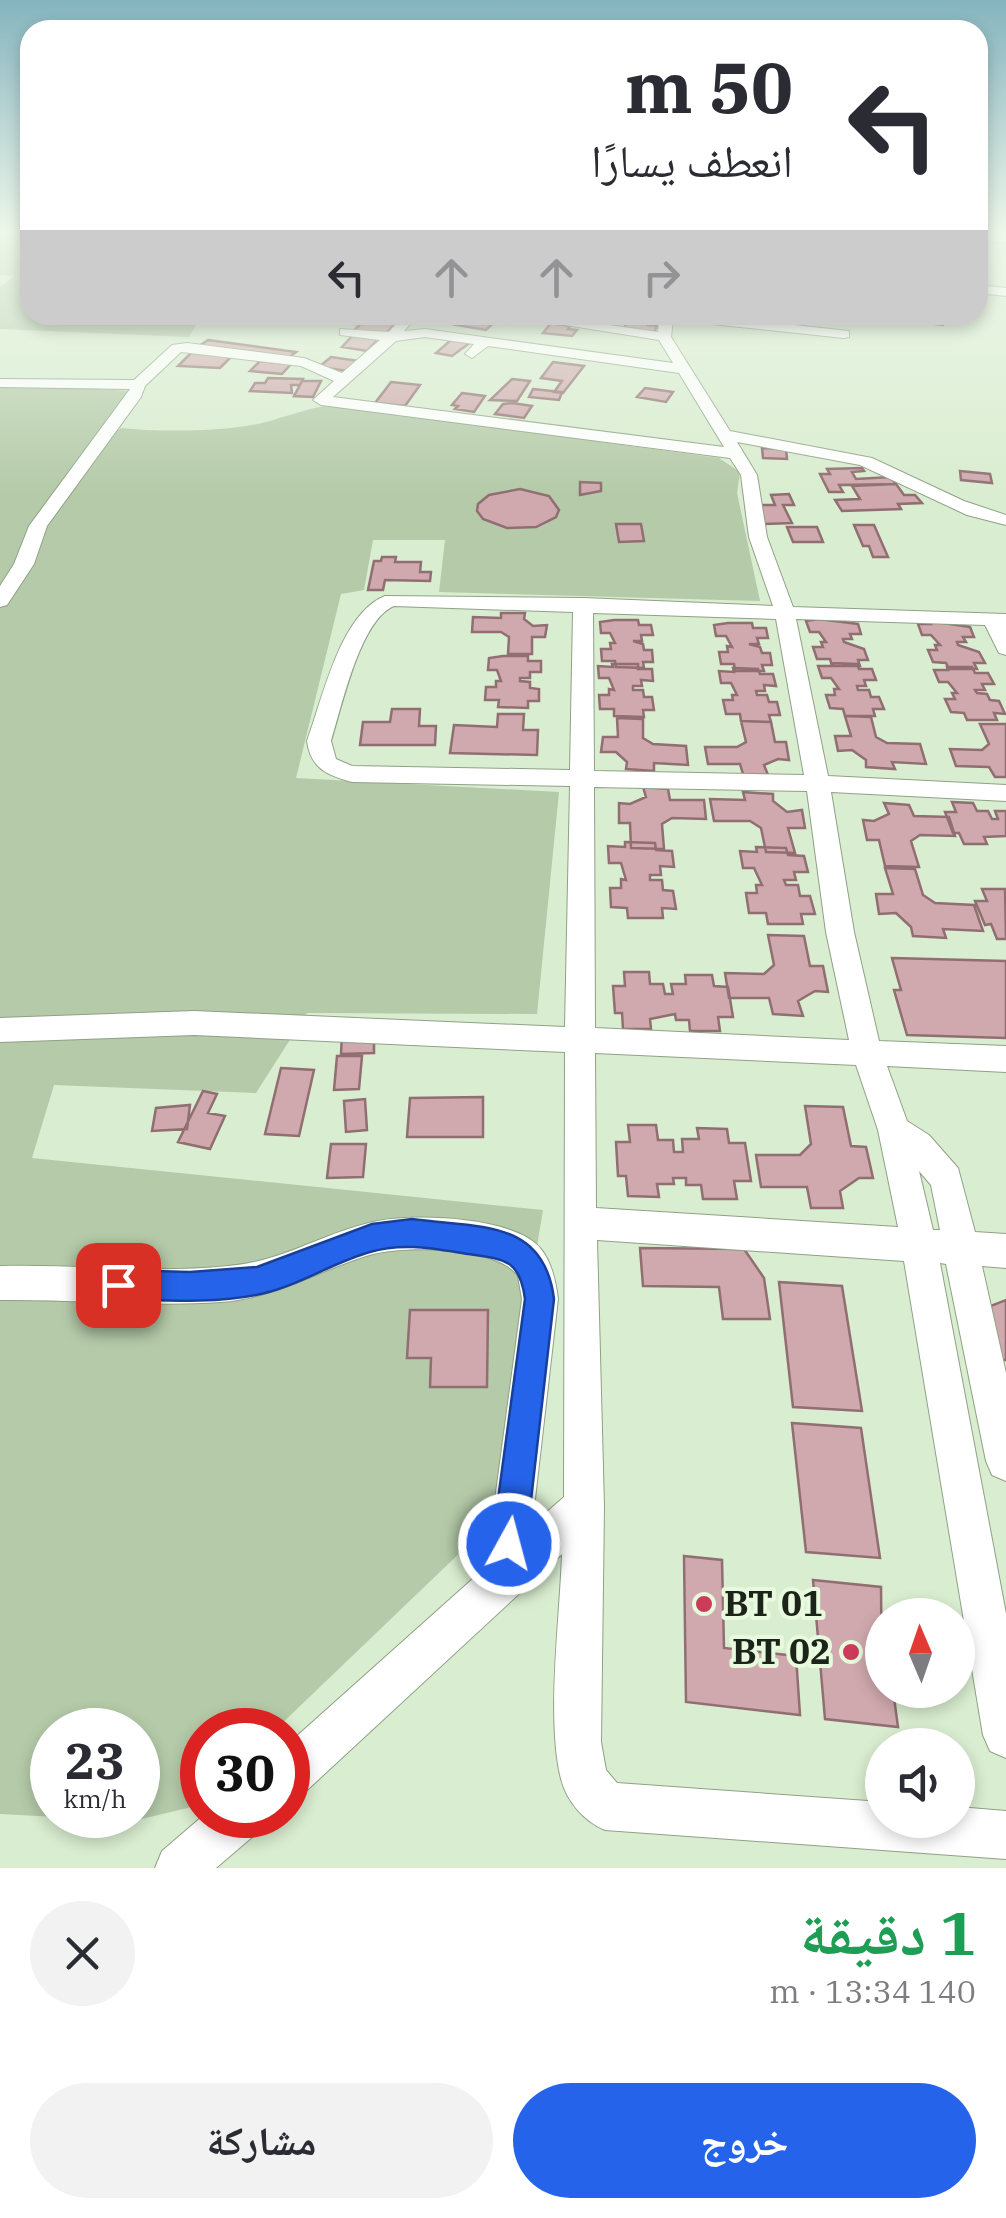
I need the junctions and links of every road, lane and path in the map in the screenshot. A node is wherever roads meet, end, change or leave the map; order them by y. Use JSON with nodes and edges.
{"nodes":[{"id":1,"x":402,"y":325,"type":"edge"},
{"id":2,"x":581,"y":325,"type":"edge"},
{"id":3,"x":666,"y":325,"type":"edge"},
{"id":4,"x":760,"y":325,"type":"edge"},
{"id":5,"x":346,"y":332,"type":"dead end"},
{"id":6,"x":844,"y":334,"type":"dead end"},
{"id":7,"x":664,"y":337,"type":"junction"},
{"id":8,"x":392,"y":338,"type":"junction"},
{"id":9,"x":485,"y":341,"type":"junction"},
{"id":10,"x":472,"y":354,"type":"dead end"},
{"id":11,"x":683,"y":369,"type":"junction"},
{"id":12,"x":343,"y":380,"type":"junction"},
{"id":13,"x":0,"y":383,"type":"edge"},
{"id":14,"x":138,"y":385,"type":"junction"},
{"id":15,"x":724,"y":435,"type":"junction"},
{"id":16,"x":736,"y":454,"type":"junction"},
{"id":17,"x":1006,"y":520,"type":"edge"},
{"id":18,"x":0,"y":600,"type":"edge"},
{"id":19,"x":583,"y":604,"type":"junction"},
{"id":20,"x":784,"y":610,"type":"junction"},
{"id":21,"x":999,"y":619,"type":"edge"},
{"id":22,"x":1006,"y":649,"type":"edge"},
{"id":23,"x":585,"y":778,"type":"junction"},
{"id":24,"x":818,"y":783,"type":"junction"},
{"id":25,"x":1006,"y":792,"type":"edge"},
{"id":26,"x":0,"y":1030,"type":"edge"},
{"id":27,"x":580,"y":1038,"type":"junction"},
{"id":28,"x":867,"y":1053,"type":"junction"},
{"id":29,"x":1006,"y":1059,"type":"edge"},
{"id":30,"x":894,"y":1130,"type":"junction"},
{"id":31,"x":579,"y":1224,"type":"junction"},
{"id":32,"x":919,"y":1246,"type":"junction"},
{"id":33,"x":962,"y":1248,"type":"junction"},
{"id":34,"x":1006,"y":1251,"type":"edge"},
{"id":35,"x":0,"y":1283,"type":"edge"},
{"id":36,"x":1006,"y":1462,"type":"edge"},
{"id":37,"x":584,"y":1506,"type":"junction"},
{"id":38,"x":505,"y":1579,"type":"junction"},
{"id":39,"x":1006,"y":1736,"type":"edge"},
{"id":40,"x":310,"y":1755,"type":"edge"},
{"id":41,"x":1006,"y":1836,"type":"edge"},
{"id":42,"x":214,"y":1838,"type":"edge"},
{"id":43,"x":179,"y":1868,"type":"edge"}],
"edges":[{"from":1,"to":8,"type":"street"},
{"from":2,"to":7,"type":"street"},
{"from":3,"to":7,"type":"street"},
{"from":4,"to":6,"type":"street"},
{"from":5,"to":8,"type":"street"},
{"from":7,"to":11,"type":"street"},
{"from":8,"to":9,"type":"street"},
{"from":8,"to":12,"type":"street"},
{"from":9,"to":10,"type":"street"},
{"from":9,"to":11,"type":"street"},
{"from":11,"to":15,"type":"street"},
{"from":12,"to":14,"type":"street"},
{"from":12,"to":16,"type":"street"},
{"from":13,"to":14,"type":"street"},
{"from":14,"to":18,"type":"street"},
{"from":15,"to":16,"type":"street"},
{"from":15,"to":17,"type":"street"},
{"from":16,"to":20,"type":"street"},
{"from":19,"to":20,"type":"street"},
{"from":19,"to":23,"type":"street"},
{"from":19,"to":23,"type":"street"},
{"from":20,"to":21,"type":"street"},
{"from":20,"to":24,"type":"street"},
{"from":21,"to":22,"type":"street"},
{"from":23,"to":24,"type":"street"},
{"from":23,"to":27,"type":"street"},
{"from":24,"to":25,"type":"street"},
{"from":24,"to":28,"type":"street"},
{"from":26,"to":27,"type":"street"},
{"from":27,"to":28,"type":"street"},
{"from":27,"to":31,"type":"street"},
{"from":28,"to":29,"type":"street"},
{"from":28,"to":30,"type":"street"},
{"from":30,"to":32,"type":"street"},
{"from":30,"to":33,"type":"street"},
{"from":31,"to":32,"type":"street"},
{"from":31,"to":37,"type":"street"},
{"from":32,"to":33,"type":"street"},
{"from":32,"to":39,"type":"street"},
{"from":33,"to":34,"type":"street"},
{"from":33,"to":36,"type":"street"},
{"from":35,"to":38,"type":"street"},
{"from":37,"to":38,"type":"street"},
{"from":37,"to":41,"type":"street"},
{"from":38,"to":40,"type":"street"},
{"from":42,"to":43,"type":"street"}]}
